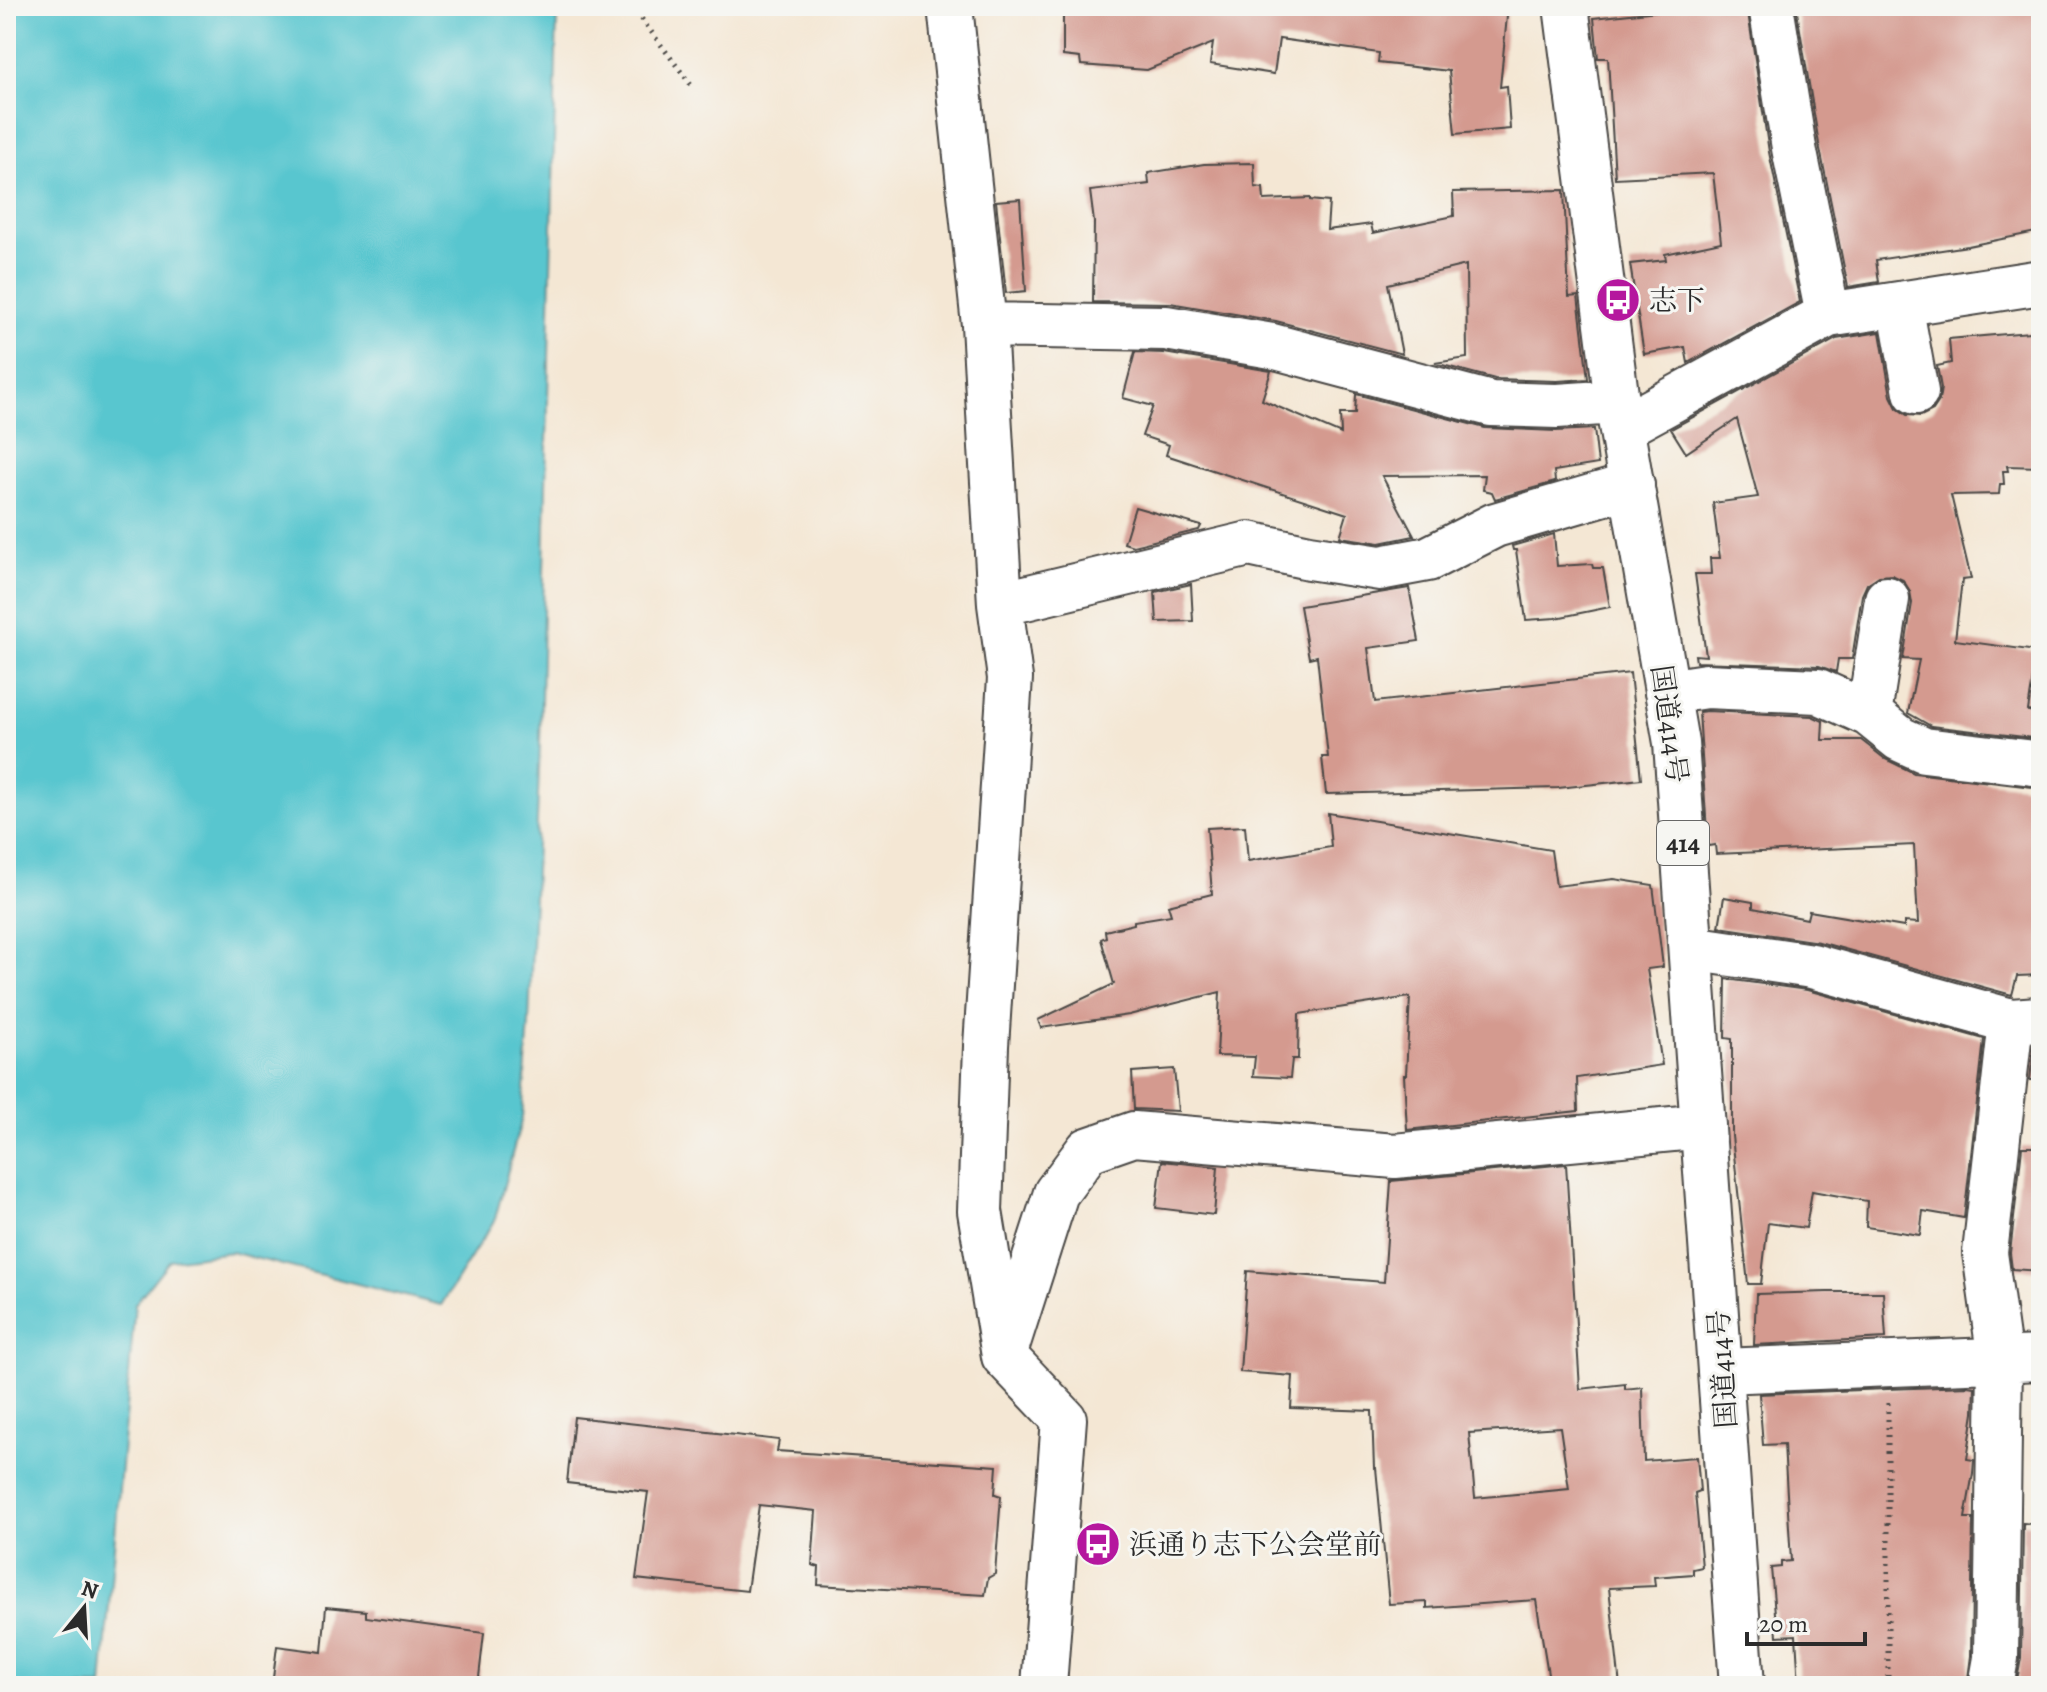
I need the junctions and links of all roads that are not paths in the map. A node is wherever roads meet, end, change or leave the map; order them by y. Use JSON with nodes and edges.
{"nodes":[{"id":1,"x":950,"y":6,"type":"edge"},
{"id":2,"x":1569,"y":6,"type":"edge"},
{"id":3,"x":1771,"y":6,"type":"edge"},
{"id":4,"x":2041,"y":282,"type":"edge"},
{"id":5,"x":1900,"y":304,"type":"junction"},
{"id":6,"x":1828,"y":315,"type":"junction"},
{"id":7,"x":984,"y":325,"type":"junction"},
{"id":8,"x":1916,"y":392,"type":"dead end"},
{"id":9,"x":1620,"y":414,"type":"junction"},
{"id":10,"x":1632,"y":485,"type":"junction"},
{"id":11,"x":1887,"y":599,"type":"dead end"},
{"id":12,"x":1000,"y":604,"type":"junction"},
{"id":13,"x":1667,"y":692,"type":"junction"},
{"id":14,"x":1869,"y":714,"type":"junction"},
{"id":15,"x":2041,"y":764,"type":"edge"},
{"id":16,"x":1691,"y":948,"type":"junction"},
{"id":17,"x":2026,"y":1020,"type":"edge"},
{"id":18,"x":1703,"y":1126,"type":"junction"},
{"id":19,"x":1004,"y":1356,"type":"junction"},
{"id":20,"x":2020,"y":1359,"type":"edge"},
{"id":21,"x":1722,"y":1371,"type":"junction"},
{"id":22,"x":1044,"y":1686,"type":"edge"},
{"id":23,"x":1742,"y":1686,"type":"edge"},
{"id":24,"x":1991,"y":1686,"type":"edge"}],
"edges":[{"from":1,"to":7,"type":"main road"},
{"from":2,"to":9,"type":"main road","name":"国道414号","number":"414"},
{"from":3,"to":6,"type":"main road"},
{"from":4,"to":5,"type":"main road"},
{"from":5,"to":6,"type":"main road"},
{"from":5,"to":8,"type":"main road"},
{"from":6,"to":9,"type":"main road"},
{"from":7,"to":9,"type":"main road"},
{"from":7,"to":12,"type":"main road"},
{"from":9,"to":10,"type":"main road","name":"国道414号","number":"414"},
{"from":10,"to":12,"type":"main road"},
{"from":10,"to":13,"type":"main road","name":"国道414号","number":"414"},
{"from":11,"to":14,"type":"main road"},
{"from":12,"to":19,"type":"main road"},
{"from":13,"to":14,"type":"main road"},
{"from":13,"to":16,"type":"main road","name":"国道414号","number":"414"},
{"from":14,"to":15,"type":"main road"},
{"from":16,"to":17,"type":"main road"},
{"from":16,"to":18,"type":"main road","name":"国道414号","number":"414"},
{"from":17,"to":20,"type":"main road"},
{"from":18,"to":19,"type":"main road"},
{"from":18,"to":21,"type":"main road","name":"国道414号","number":"414"},
{"from":19,"to":22,"type":"main road"},
{"from":20,"to":21,"type":"main road"},
{"from":20,"to":24,"type":"main road"},
{"from":21,"to":23,"type":"main road","name":"国道414号","number":"414"}]}
